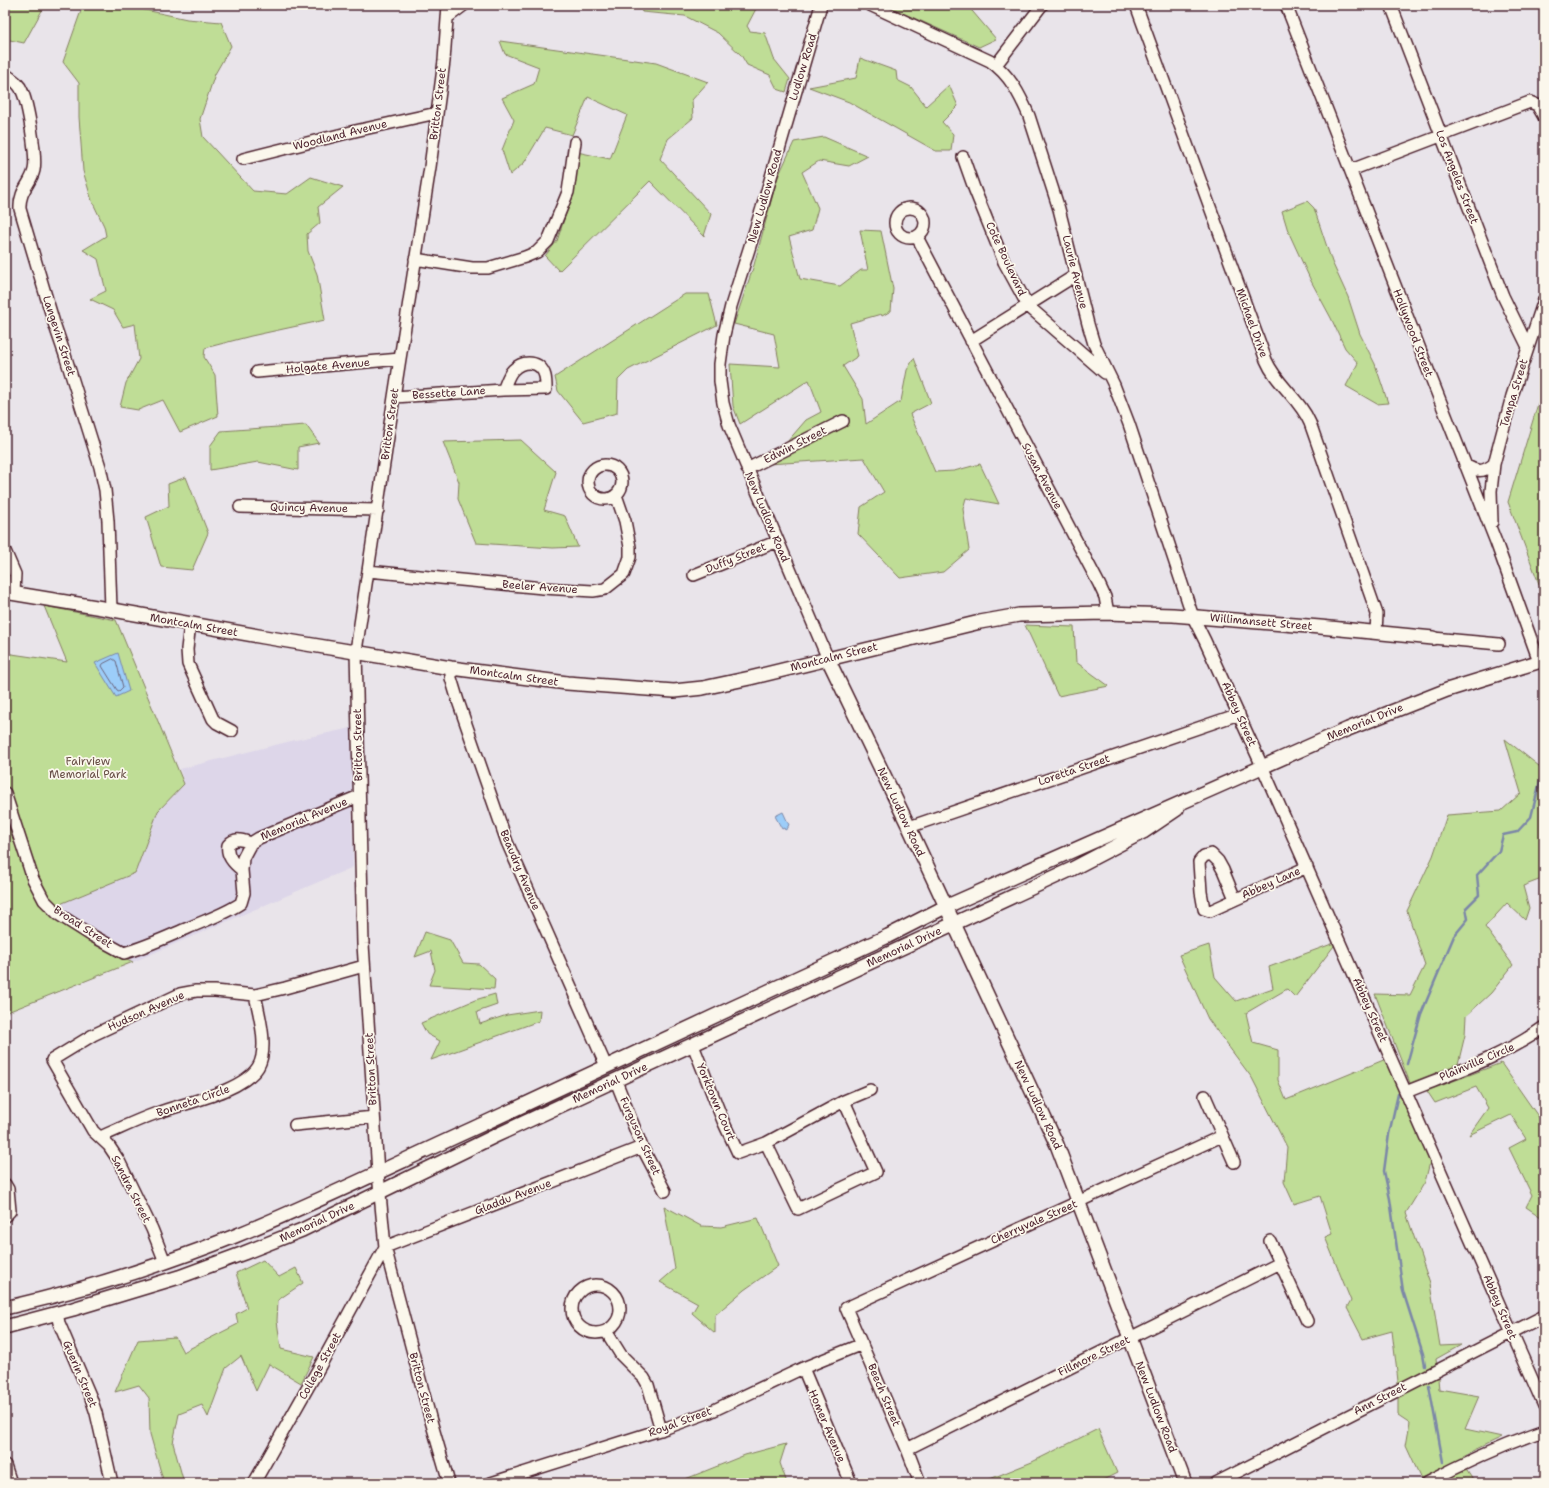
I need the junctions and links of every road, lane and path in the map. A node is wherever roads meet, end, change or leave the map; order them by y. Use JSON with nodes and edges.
{"nodes":[{"id":1,"x":448,"y":5,"type":"edge"},
{"id":2,"x":464,"y":5,"type":"edge"},
{"id":3,"x":821,"y":5,"type":"edge"},
{"id":4,"x":870,"y":5,"type":"edge"},
{"id":5,"x":1042,"y":5,"type":"edge"},
{"id":6,"x":1136,"y":5,"type":"edge"},
{"id":7,"x":1286,"y":5,"type":"edge"},
{"id":8,"x":1390,"y":5,"type":"edge"},
{"id":9,"x":448,"y":17,"type":"junction"},
{"id":10,"x":996,"y":65,"type":"junction"},
{"id":11,"x":5,"y":74,"type":"edge"},
{"id":12,"x":437,"y":113,"type":"junction"},
{"id":13,"x":1544,"y":117,"type":"edge"},
{"id":14,"x":785,"y":129,"type":"joint"},
{"id":15,"x":1442,"y":136,"type":"junction"},
{"id":16,"x":575,"y":142,"type":"dead end"},
{"id":17,"x":963,"y":157,"type":"dead end"},
{"id":18,"x":243,"y":159,"type":"dead end"},
{"id":19,"x":1351,"y":170,"type":"junction"},
{"id":20,"x":917,"y":237,"type":"dead end"},
{"id":21,"x":415,"y":258,"type":"junction"},
{"id":22,"x":1076,"y":275,"type":"junction"},
{"id":23,"x":1544,"y":300,"type":"edge"},
{"id":24,"x":1028,"y":306,"type":"junction"},
{"id":25,"x":971,"y":341,"type":"junction"},
{"id":26,"x":1528,"y":347,"type":"junction"},
{"id":27,"x":400,"y":359,"type":"junction"},
{"id":28,"x":257,"y":372,"type":"dead end"},
{"id":29,"x":1109,"y":376,"type":"junction"},
{"id":30,"x":503,"y":390,"type":"dead end"},
{"id":31,"x":394,"y":397,"type":"junction"},
{"id":32,"x":843,"y":421,"type":"dead end"},
{"id":33,"x":1494,"y":464,"type":"junction"},
{"id":34,"x":1466,"y":465,"type":"junction"},
{"id":35,"x":747,"y":469,"type":"junction"},
{"id":36,"x":616,"y":495,"type":"dead end"},
{"id":37,"x":240,"y":507,"type":"dead end"},
{"id":38,"x":378,"y":510,"type":"junction"},
{"id":39,"x":778,"y":540,"type":"junction"},
{"id":40,"x":1496,"y":542,"type":"junction"},
{"id":41,"x":5,"y":551,"type":"edge"},
{"id":42,"x":368,"y":571,"type":"junction"},
{"id":43,"x":694,"y":575,"type":"dead end"},
{"id":44,"x":10,"y":592,"type":"edge"},
{"id":45,"x":111,"y":609,"type":"junction"},
{"id":46,"x":1108,"y":613,"type":"junction"},
{"id":47,"x":1021,"y":615,"type":"joint"},
{"id":48,"x":1193,"y":617,"type":"junction"},
{"id":49,"x":190,"y":624,"type":"junction"},
{"id":50,"x":1376,"y":632,"type":"junction"},
{"id":51,"x":1433,"y":638,"type":"joint"},
{"id":52,"x":1500,"y":644,"type":"dead end"},
{"id":53,"x":356,"y":651,"type":"junction"},
{"id":54,"x":828,"y":659,"type":"junction"},
{"id":55,"x":1541,"y":660,"type":"edge"},
{"id":56,"x":451,"y":668,"type":"junction"},
{"id":57,"x":1238,"y":714,"type":"junction"},
{"id":58,"x":232,"y":731,"type":"dead end"},
{"id":59,"x":1262,"y":766,"type":"junction"},
{"id":60,"x":5,"y":793,"type":"edge"},
{"id":61,"x":1196,"y":795,"type":"junction"},
{"id":62,"x":359,"y":796,"type":"junction"},
{"id":63,"x":909,"y":827,"type":"junction"},
{"id":64,"x":251,"y":843,"type":"junction"},
{"id":65,"x":1307,"y":867,"type":"junction"},
{"id":66,"x":242,"y":870,"type":"junction"},
{"id":67,"x":1235,"y":899,"type":"junction"},
{"id":68,"x":945,"y":907,"type":"junction"},
{"id":69,"x":953,"y":924,"type":"junction"},
{"id":70,"x":364,"y":966,"type":"junction"},
{"id":71,"x":254,"y":995,"type":"junction"},
{"id":72,"x":1544,"y":1027,"type":"edge"},
{"id":73,"x":693,"y":1045,"type":"junction"},
{"id":74,"x":52,"y":1060,"type":"joint"},
{"id":75,"x":606,"y":1066,"type":"junction"},
{"id":76,"x":616,"y":1081,"type":"junction"},
{"id":77,"x":870,"y":1090,"type":"dead end"},
{"id":78,"x":1406,"y":1092,"type":"junction"},
{"id":79,"x":1204,"y":1096,"type":"dead end"},
{"id":80,"x":844,"y":1101,"type":"junction"},
{"id":81,"x":374,"y":1116,"type":"junction"},
{"id":82,"x":295,"y":1125,"type":"dead end"},
{"id":83,"x":1222,"y":1136,"type":"junction"},
{"id":84,"x":100,"y":1137,"type":"junction"},
{"id":85,"x":766,"y":1143,"type":"junction"},
{"id":86,"x":642,"y":1147,"type":"junction"},
{"id":87,"x":1234,"y":1162,"type":"dead end"},
{"id":88,"x":378,"y":1173,"type":"junction"},
{"id":89,"x":5,"y":1184,"type":"edge"},
{"id":90,"x":664,"y":1191,"type":"dead end"},
{"id":91,"x":380,"y":1192,"type":"junction"},
{"id":92,"x":1078,"y":1202,"type":"junction"},
{"id":93,"x":5,"y":1216,"type":"edge"},
{"id":94,"x":1270,"y":1241,"type":"dead end"},
{"id":95,"x":385,"y":1247,"type":"junction"},
{"id":96,"x":165,"y":1262,"type":"junction"},
{"id":97,"x":1280,"y":1263,"type":"junction"},
{"id":98,"x":5,"y":1308,"type":"edge"},
{"id":99,"x":846,"y":1308,"type":"joint"},
{"id":100,"x":57,"y":1313,"type":"junction"},
{"id":101,"x":1544,"y":1316,"type":"edge"},
{"id":102,"x":1307,"y":1321,"type":"dead end"},
{"id":103,"x":5,"y":1327,"type":"edge"},
{"id":104,"x":606,"y":1331,"type":"junction"},
{"id":105,"x":1511,"y":1334,"type":"junction"},
{"id":106,"x":1130,"y":1338,"type":"junction"},
{"id":107,"x":862,"y":1344,"type":"junction"},
{"id":108,"x":803,"y":1368,"type":"junction"},
{"id":109,"x":1544,"y":1406,"type":"edge"},
{"id":110,"x":661,"y":1430,"type":"junction"},
{"id":111,"x":1544,"y":1430,"type":"edge"},
{"id":112,"x":907,"y":1449,"type":"junction"},
{"id":113,"x":5,"y":1465,"type":"edge"},
{"id":114,"x":11,"y":1483,"type":"edge"},
{"id":115,"x":112,"y":1483,"type":"edge"},
{"id":116,"x":254,"y":1483,"type":"edge"},
{"id":117,"x":449,"y":1483,"type":"edge"},
{"id":118,"x":492,"y":1483,"type":"edge"},
{"id":119,"x":851,"y":1483,"type":"edge"},
{"id":120,"x":920,"y":1483,"type":"edge"},
{"id":121,"x":1185,"y":1483,"type":"edge"},
{"id":122,"x":1216,"y":1483,"type":"edge"},
{"id":123,"x":1426,"y":1483,"type":"edge"}],
"edges":[{"from":1,"to":9,"type":"street","name":"Britton Street"},
{"from":2,"to":9,"type":"street"},
{"from":3,"to":14,"type":"street","name":"Ludlow Road"},
{"from":4,"to":10,"type":"street","name":"Laurie Avenue"},
{"from":5,"to":10,"type":"street"},
{"from":6,"to":50,"type":"street","name":"Michael Drive"},
{"from":7,"to":19,"type":"street","name":"Hollywood Street"},
{"from":8,"to":15,"type":"street","name":"Los Angeles Street"},
{"from":9,"to":12,"type":"street","name":"Britton Street"},
{"from":10,"to":22,"type":"street","name":"Laurie Avenue"},
{"from":11,"to":45,"type":"street","name":"Langevin Street"},
{"from":12,"to":18,"type":"street","name":"Woodland Avenue"},
{"from":12,"to":21,"type":"street","name":"Britton Street"},
{"from":13,"to":15,"type":"street"},
{"from":14,"to":35,"type":"street","name":"New Ludlow Road"},
{"from":15,"to":19,"type":"street"},
{"from":15,"to":26,"type":"street","name":"Los Angeles Street"},
{"from":16,"to":21,"type":"street"},
{"from":17,"to":24,"type":"street","name":"Cote Boulevard"},
{"from":19,"to":34,"type":"street","name":"Hollywood Street"},
{"from":20,"to":25,"type":"street","name":"Susan Avenue"},
{"from":21,"to":27,"type":"street","name":"Britton Street"},
{"from":22,"to":24,"type":"street"},
{"from":22,"to":29,"type":"street","name":"Laurie Avenue"},
{"from":23,"to":26,"type":"street","name":"Tampa Street"},
{"from":24,"to":25,"type":"street"},
{"from":24,"to":29,"type":"street","name":"Cote Boulevard"},
{"from":25,"to":46,"type":"street","name":"Susan Avenue"},
{"from":26,"to":33,"type":"street","name":"Tampa Street"},
{"from":27,"to":28,"type":"street","name":"Holgate Avenue"},
{"from":27,"to":31,"type":"street","name":"Britton Street"},
{"from":29,"to":48,"type":"street","name":"Laurie Avenue"},
{"from":30,"to":31,"type":"street","name":"Bessette Lane"},
{"from":31,"to":38,"type":"street","name":"Britton Street"},
{"from":32,"to":35,"type":"street","name":"Edwin Street"},
{"from":33,"to":34,"type":"street"},
{"from":33,"to":40,"type":"street","name":"Tampa Street"},
{"from":34,"to":40,"type":"street","name":"Hollywood Street"},
{"from":35,"to":39,"type":"street","name":"New Ludlow Road"},
{"from":36,"to":42,"type":"street","name":"Beeler Avenue"},
{"from":37,"to":38,"type":"street","name":"Quincy Avenue"},
{"from":38,"to":42,"type":"street","name":"Britton Street"},
{"from":39,"to":43,"type":"street","name":"Duffy Street"},
{"from":39,"to":54,"type":"street","name":"New Ludlow Road"},
{"from":40,"to":55,"type":"street","name":"Hollywood Street"},
{"from":41,"to":44,"type":"street"},
{"from":42,"to":53,"type":"street","name":"Britton Street"},
{"from":44,"to":45,"type":"main road","name":"Montcalm Street"},
{"from":45,"to":49,"type":"main road","name":"Montcalm Street"},
{"from":46,"to":47,"type":"main road","name":"Willimansett Street"},
{"from":46,"to":48,"type":"main road","name":"Willimansett Street"},
{"from":47,"to":54,"type":"main road","name":"Montcalm Street"},
{"from":48,"to":50,"type":"main road","name":"Willimansett Street"},
{"from":48,"to":57,"type":"street","name":"Abbey Street"},
{"from":49,"to":53,"type":"main road","name":"Montcalm Street"},
{"from":49,"to":58,"type":"street"},
{"from":50,"to":51,"type":"main road","name":"Willimansett Street"},
{"from":51,"to":52,"type":"street","name":"Willimansett Street"},
{"from":53,"to":56,"type":"main road","name":"Montcalm Street"},
{"from":53,"to":62,"type":"street","name":"Britton Street"},
{"from":54,"to":56,"type":"main road","name":"Montcalm Street"},
{"from":54,"to":63,"type":"main road","name":"New Ludlow Road"},
{"from":55,"to":59,"type":"main road","name":"Memorial Drive"},
{"from":56,"to":75,"type":"street","name":"Beaudry Avenue"},
{"from":57,"to":59,"type":"street","name":"Abbey Street"},
{"from":57,"to":63,"type":"street","name":"Loretta Street"},
{"from":59,"to":61,"type":"main road","name":"Memorial Drive"},
{"from":59,"to":65,"type":"street","name":"Abbey Street"},
{"from":60,"to":66,"type":"street","name":"Broad Street"},
{"from":61,"to":68,"type":"main road","name":"Memorial Drive"},
{"from":61,"to":69,"type":"main road","name":"Memorial Drive"},
{"from":62,"to":64,"type":"street","name":"Memorial Avenue"},
{"from":62,"to":70,"type":"street","name":"Britton Street"},
{"from":63,"to":68,"type":"main road","name":"New Ludlow Road"},
{"from":64,"to":66,"type":"street","name":"Memorial Avenue"},
{"from":64,"to":66,"type":"street","name":"Memorial Avenue"},
{"from":65,"to":67,"type":"street","name":"Abbey Lane"},
{"from":65,"to":78,"type":"street","name":"Abbey Street"},
{"from":67,"to":67,"type":"street","name":"Abbey Lane"},
{"from":68,"to":69,"type":"main road","name":"New Ludlow Road"},
{"from":68,"to":75,"type":"main road","name":"Memorial Drive"},
{"from":69,"to":73,"type":"main road","name":"Memorial Drive"},
{"from":69,"to":92,"type":"main road","name":"New Ludlow Road"},
{"from":70,"to":71,"type":"street","name":"Hudson Avenue"},
{"from":70,"to":81,"type":"street","name":"Britton Street"},
{"from":71,"to":74,"type":"street","name":"Hudson Avenue"},
{"from":71,"to":84,"type":"street","name":"Bonneta Circle"},
{"from":72,"to":78,"type":"street","name":"Plainville Circle"},
{"from":73,"to":76,"type":"main road","name":"Memorial Drive"},
{"from":73,"to":85,"type":"street","name":"Yorktown Court"},
{"from":74,"to":84,"type":"street","name":"Sandra Street"},
{"from":75,"to":88,"type":"main road","name":"Memorial Drive"},
{"from":76,"to":86,"type":"street","name":"Furguson Street"},
{"from":76,"to":91,"type":"main road","name":"Memorial Drive"},
{"from":77,"to":80,"type":"street","name":"Yorktown Court"},
{"from":78,"to":105,"type":"street","name":"Abbey Street"},
{"from":79,"to":83,"type":"street"},
{"from":80,"to":85,"type":"street","name":"Yorktown Court"},
{"from":80,"to":85,"type":"street"},
{"from":81,"to":82,"type":"street"},
{"from":81,"to":88,"type":"street","name":"Britton Street"},
{"from":83,"to":87,"type":"street"},
{"from":83,"to":92,"type":"street","name":"Cherryvale Street"},
{"from":84,"to":96,"type":"street","name":"Sandra Street"},
{"from":86,"to":90,"type":"street","name":"Furguson Street"},
{"from":86,"to":95,"type":"street","name":"Gladdu Avenue"},
{"from":88,"to":91,"type":"street","name":"Britton Street"},
{"from":88,"to":96,"type":"main road","name":"Memorial Drive"},
{"from":89,"to":93,"type":"street"},
{"from":91,"to":95,"type":"street","name":"Britton Street"},
{"from":91,"to":100,"type":"main road","name":"Memorial Drive"},
{"from":92,"to":99,"type":"street","name":"Cherryvale Street"},
{"from":92,"to":106,"type":"main road","name":"New Ludlow Road"},
{"from":94,"to":97,"type":"street"},
{"from":95,"to":116,"type":"street","name":"College Street"},
{"from":95,"to":117,"type":"street","name":"Britton Street"},
{"from":96,"to":98,"type":"main road","name":"Memorial Drive"},
{"from":97,"to":102,"type":"street"},
{"from":97,"to":106,"type":"street","name":"Fillmore Street"},
{"from":99,"to":107,"type":"street","name":"Beech Street"},
{"from":100,"to":103,"type":"main road","name":"Memorial Drive"},
{"from":100,"to":115,"type":"street","name":"Guerin Street"},
{"from":101,"to":105,"type":"street","name":"Ann Street"},
{"from":104,"to":104,"type":"street"},
{"from":104,"to":110,"type":"street"},
{"from":105,"to":109,"type":"street","name":"Abbey Street"},
{"from":105,"to":122,"type":"street","name":"Ann Street"},
{"from":106,"to":112,"type":"street","name":"Fillmore Street"},
{"from":106,"to":121,"type":"main road","name":"New Ludlow Road"},
{"from":107,"to":108,"type":"street","name":"Royal Street"},
{"from":107,"to":112,"type":"street","name":"Beech Street"},
{"from":108,"to":110,"type":"street","name":"Royal Street"},
{"from":108,"to":119,"type":"street","name":"Homer Avenue"},
{"from":110,"to":118,"type":"street","name":"Royal Street"},
{"from":111,"to":123,"type":"street"},
{"from":112,"to":120,"type":"street","name":"Beech Street"},
{"from":113,"to":114,"type":"street"}]}
